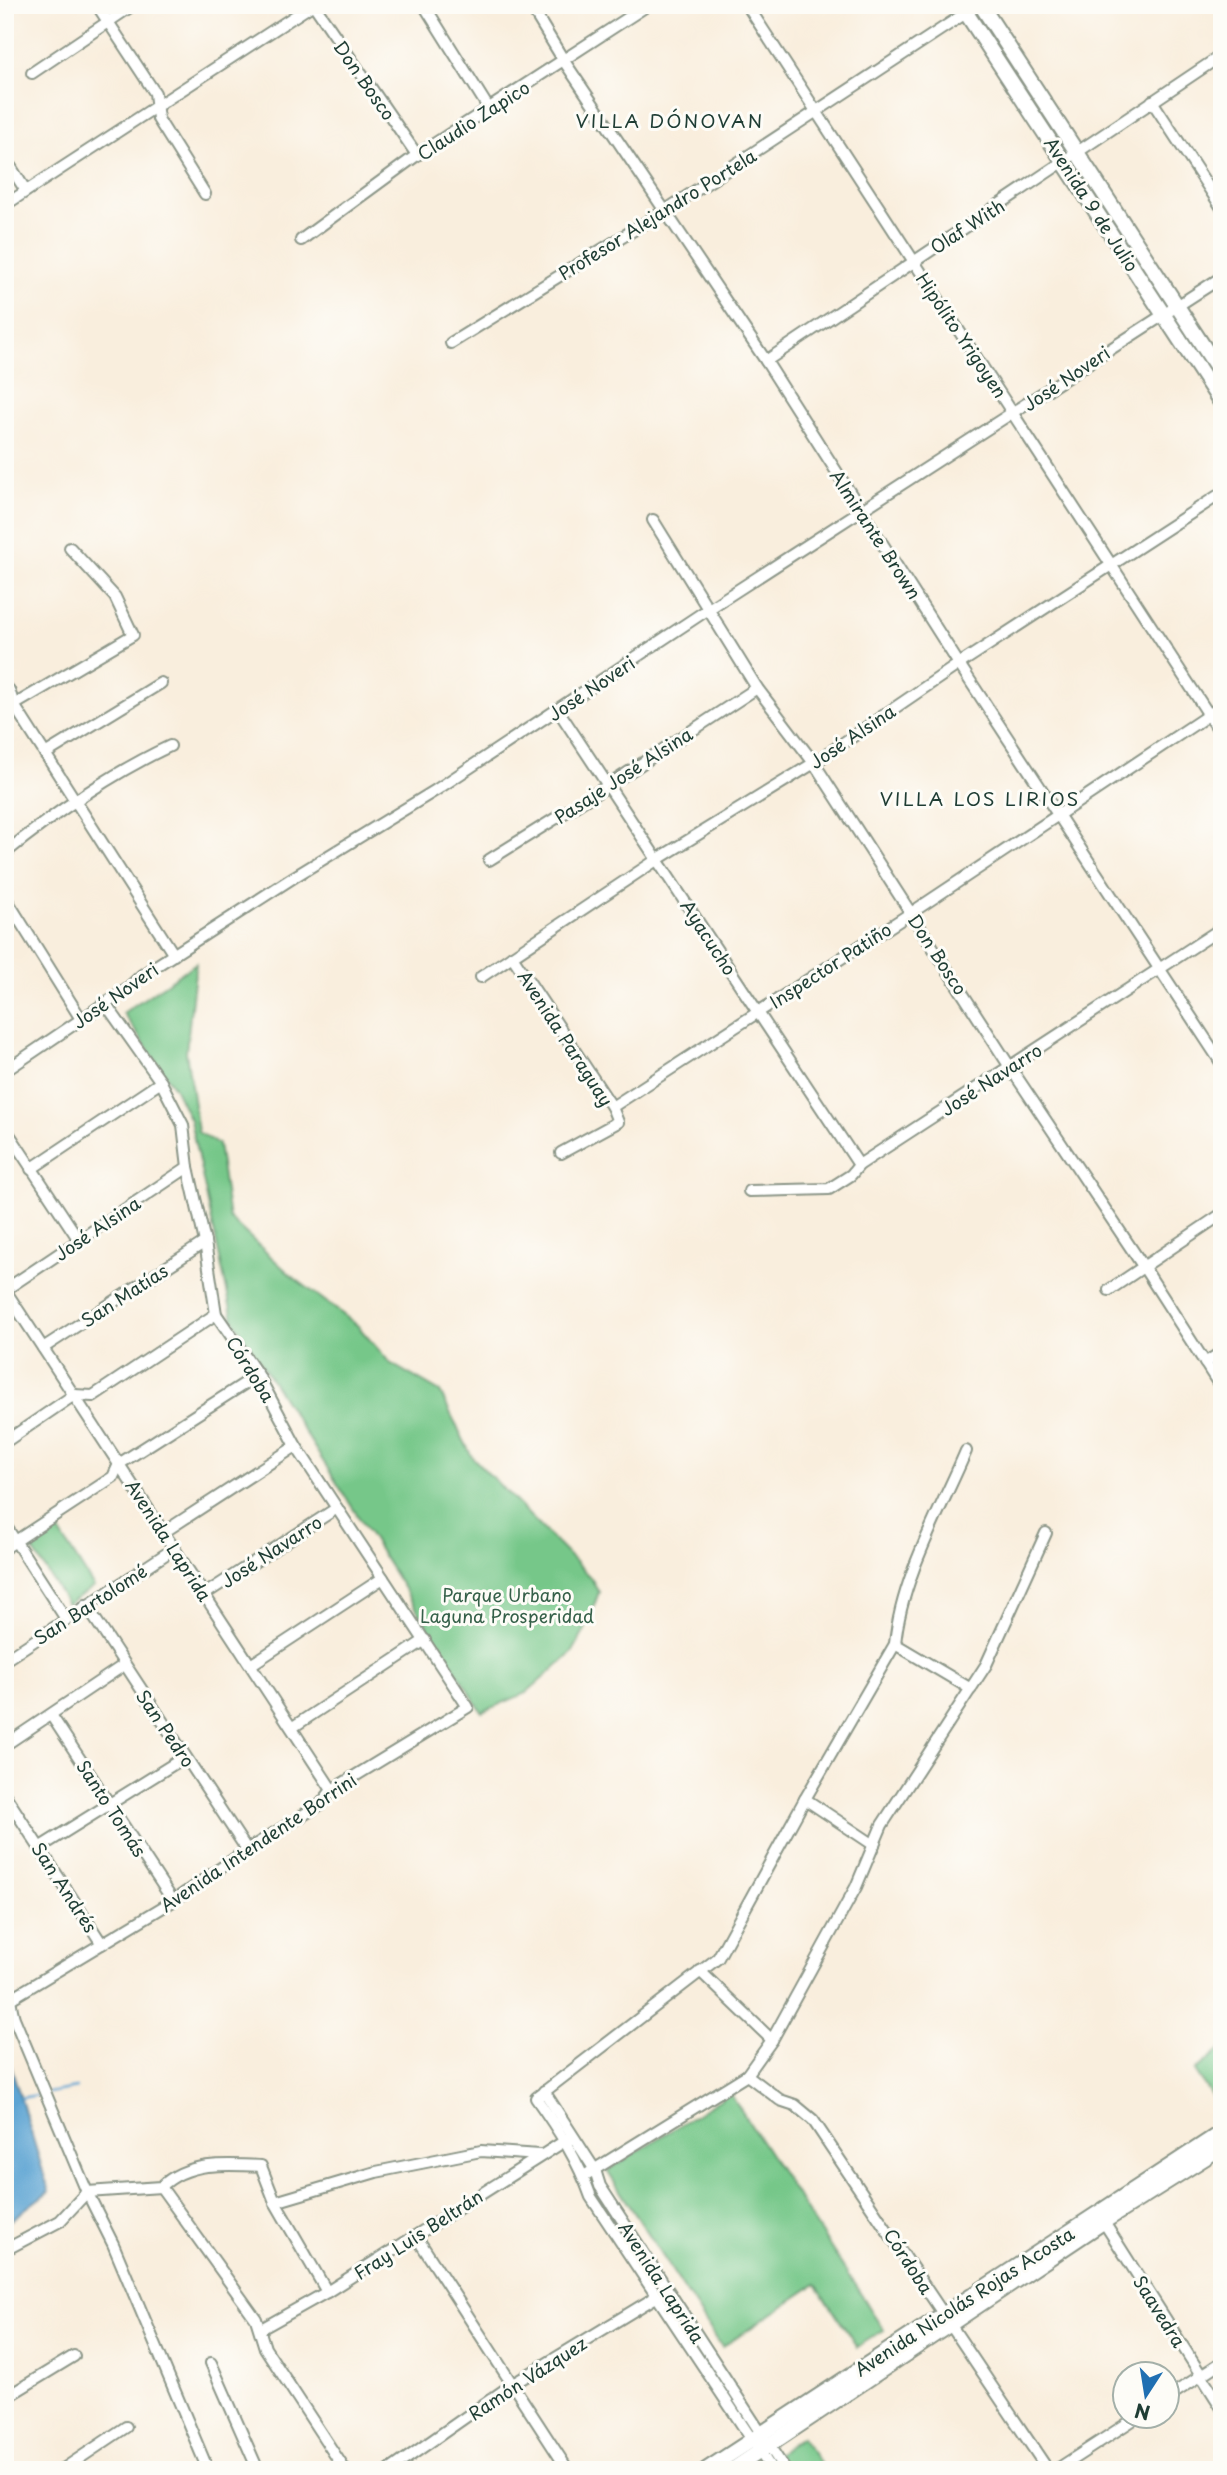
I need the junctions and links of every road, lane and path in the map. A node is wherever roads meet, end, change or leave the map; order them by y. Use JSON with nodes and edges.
{"nodes":[{"id":1,"x":97,"y":5,"type":"edge"},
{"id":2,"x":134,"y":5,"type":"edge"},
{"id":3,"x":313,"y":5,"type":"edge"},
{"id":4,"x":424,"y":5,"type":"edge"},
{"id":5,"x":530,"y":5,"type":"edge"},
{"id":6,"x":648,"y":5,"type":"edge"},
{"id":7,"x":747,"y":5,"type":"edge"},
{"id":8,"x":971,"y":7,"type":"edge"},
{"id":9,"x":108,"y":22,"type":"junction"},
{"id":10,"x":1222,"y":55,"type":"edge"},
{"id":11,"x":564,"y":61,"type":"junction"},
{"id":12,"x":32,"y":74,"type":"dead end"},
{"id":13,"x":1152,"y":101,"type":"junction"},
{"id":14,"x":157,"y":108,"type":"junction"},
{"id":15,"x":489,"y":108,"type":"junction"},
{"id":16,"x":816,"y":110,"type":"junction"},
{"id":17,"x":1078,"y":152,"type":"junction"},
{"id":18,"x":417,"y":155,"type":"junction"},
{"id":19,"x":5,"y":158,"type":"edge"},
{"id":20,"x":1064,"y":162,"type":"junction"},
{"id":21,"x":26,"y":191,"type":"junction"},
{"id":22,"x":205,"y":194,"type":"dead end"},
{"id":23,"x":5,"y":205,"type":"edge"},
{"id":24,"x":1222,"y":208,"type":"edge"},
{"id":25,"x":666,"y":209,"type":"junction"},
{"id":26,"x":301,"y":240,"type":"dead end"},
{"id":27,"x":913,"y":261,"type":"junction"},
{"id":28,"x":1222,"y":276,"type":"edge"},
{"id":29,"x":1177,"y":305,"type":"junction"},
{"id":30,"x":1163,"y":313,"type":"junction"},
{"id":31,"x":451,"y":343,"type":"dead end"},
{"id":32,"x":766,"y":361,"type":"junction"},
{"id":33,"x":1222,"y":375,"type":"edge"},
{"id":34,"x":1222,"y":404,"type":"edge"},
{"id":35,"x":1013,"y":413,"type":"junction"},
{"id":36,"x":1222,"y":493,"type":"edge"},
{"id":37,"x":862,"y":512,"type":"junction"},
{"id":38,"x":653,"y":520,"type":"dead end"},
{"id":39,"x":70,"y":548,"type":"dead end"},
{"id":40,"x":1111,"y":566,"type":"junction"},
{"id":41,"x":707,"y":610,"type":"junction"},
{"id":42,"x":959,"y":664,"type":"junction"},
{"id":43,"x":161,"y":682,"type":"dead end"},
{"id":44,"x":757,"y":688,"type":"junction"},
{"id":45,"x":5,"y":691,"type":"edge"},
{"id":46,"x":14,"y":705,"type":"junction"},
{"id":47,"x":1222,"y":706,"type":"edge"},
{"id":48,"x":558,"y":710,"type":"junction"},
{"id":49,"x":1208,"y":715,"type":"junction"},
{"id":50,"x":1222,"y":734,"type":"edge"},
{"id":51,"x":170,"y":746,"type":"dead end"},
{"id":52,"x":45,"y":754,"type":"junction"},
{"id":53,"x":814,"y":763,"type":"junction"},
{"id":54,"x":609,"y":785,"type":"junction"},
{"id":55,"x":75,"y":803,"type":"junction"},
{"id":56,"x":1058,"y":814,"type":"junction"},
{"id":57,"x":5,"y":852,"type":"edge"},
{"id":58,"x":658,"y":859,"type":"junction"},
{"id":59,"x":489,"y":860,"type":"dead end"},
{"id":60,"x":5,"y":897,"type":"edge"},
{"id":61,"x":911,"y":913,"type":"junction"},
{"id":62,"x":1222,"y":929,"type":"edge"},
{"id":63,"x":174,"y":955,"type":"junction"},
{"id":64,"x":512,"y":956,"type":"junction"},
{"id":65,"x":1160,"y":969,"type":"junction"},
{"id":66,"x":481,"y":977,"type":"dead end"},
{"id":67,"x":104,"y":1003,"type":"junction"},
{"id":68,"x":758,"y":1012,"type":"junction"},
{"id":69,"x":81,"y":1019,"type":"junction"},
{"id":70,"x":1222,"y":1064,"type":"edge"},
{"id":71,"x":1010,"y":1067,"type":"junction"},
{"id":72,"x":5,"y":1071,"type":"edge"},
{"id":73,"x":161,"y":1082,"type":"junction"},
{"id":74,"x":612,"y":1107,"type":"junction"},
{"id":75,"x":5,"y":1128,"type":"edge"},
{"id":76,"x":561,"y":1153,"type":"dead end"},
{"id":77,"x":859,"y":1165,"type":"junction"},
{"id":78,"x":188,"y":1167,"type":"junction"},
{"id":79,"x":31,"y":1169,"type":"junction"},
{"id":80,"x":749,"y":1191,"type":"dead end"},
{"id":81,"x":1222,"y":1214,"type":"edge"},
{"id":82,"x":79,"y":1240,"type":"junction"},
{"id":83,"x":205,"y":1241,"type":"junction"},
{"id":84,"x":1143,"y":1266,"type":"junction"},
{"id":85,"x":5,"y":1290,"type":"edge"},
{"id":86,"x":1109,"y":1290,"type":"dead end"},
{"id":87,"x":216,"y":1314,"type":"junction"},
{"id":88,"x":43,"y":1348,"type":"junction"},
{"id":89,"x":1222,"y":1352,"type":"edge"},
{"id":90,"x":1205,"y":1363,"type":"junction"},
{"id":91,"x":258,"y":1376,"type":"junction"},
{"id":92,"x":1222,"y":1389,"type":"edge"},
{"id":93,"x":74,"y":1395,"type":"junction"},
{"id":94,"x":5,"y":1442,"type":"edge"},
{"id":95,"x":296,"y":1446,"type":"junction"},
{"id":96,"x":966,"y":1451,"type":"dead end"},
{"id":97,"x":119,"y":1464,"type":"junction"},
{"id":98,"x":337,"y":1508,"type":"junction"},
{"id":99,"x":5,"y":1525,"type":"edge"},
{"id":100,"x":164,"y":1532,"type":"junction"},
{"id":101,"x":1046,"y":1533,"type":"dead end"},
{"id":102,"x":10,"y":1545,"type":"edge"},
{"id":103,"x":175,"y":1548,"type":"junction"},
{"id":104,"x":383,"y":1578,"type":"junction"},
{"id":105,"x":205,"y":1594,"type":"junction"},
{"id":106,"x":86,"y":1605,"type":"junction"},
{"id":107,"x":66,"y":1619,"type":"junction"},
{"id":108,"x":425,"y":1640,"type":"junction"},
{"id":109,"x":895,"y":1644,"type":"junction"},
{"id":110,"x":5,"y":1660,"type":"edge"},
{"id":111,"x":252,"y":1664,"type":"junction"},
{"id":112,"x":124,"y":1665,"type":"junction"},
{"id":113,"x":971,"y":1689,"type":"junction"},
{"id":114,"x":468,"y":1707,"type":"joint"},
{"id":115,"x":51,"y":1714,"type":"junction"},
{"id":116,"x":293,"y":1727,"type":"junction"},
{"id":117,"x":5,"y":1745,"type":"edge"},
{"id":118,"x":185,"y":1757,"type":"junction"},
{"id":119,"x":332,"y":1790,"type":"junction"},
{"id":120,"x":5,"y":1795,"type":"edge"},
{"id":121,"x":805,"y":1799,"type":"junction"},
{"id":122,"x":109,"y":1805,"type":"junction"},
{"id":123,"x":874,"y":1845,"type":"junction"},
{"id":124,"x":39,"y":1848,"type":"junction"},
{"id":125,"x":247,"y":1850,"type":"junction"},
{"id":126,"x":173,"y":1900,"type":"junction"},
{"id":127,"x":102,"y":1944,"type":"junction"},
{"id":128,"x":700,"y":1972,"type":"junction"},
{"id":129,"x":5,"y":1982,"type":"edge"},
{"id":130,"x":12,"y":1998,"type":"junction"},
{"id":131,"x":772,"y":2040,"type":"junction"},
{"id":132,"x":747,"y":2075,"type":"junction"},
{"id":133,"x":1222,"y":2132,"type":"edge"},
{"id":134,"x":569,"y":2137,"type":"junction"},
{"id":135,"x":1222,"y":2147,"type":"edge"},
{"id":136,"x":539,"y":2155,"type":"junction"},
{"id":137,"x":595,"y":2170,"type":"junction"},
{"id":138,"x":584,"y":2176,"type":"junction"},
{"id":139,"x":161,"y":2187,"type":"junction"},
{"id":140,"x":87,"y":2192,"type":"junction"},
{"id":141,"x":275,"y":2202,"type":"junction"},
{"id":142,"x":1101,"y":2218,"type":"junction"},
{"id":143,"x":416,"y":2236,"type":"junction"},
{"id":144,"x":5,"y":2250,"type":"edge"},
{"id":145,"x":667,"y":2291,"type":"junction"},
{"id":146,"x":327,"y":2292,"type":"junction"},
{"id":147,"x":656,"y":2297,"type":"junction"},
{"id":148,"x":947,"y":2319,"type":"junction"},
{"id":149,"x":261,"y":2329,"type":"junction"},
{"id":150,"x":74,"y":2356,"type":"dead end"},
{"id":151,"x":1222,"y":2362,"type":"edge"},
{"id":152,"x":211,"y":2364,"type":"dead end"},
{"id":153,"x":1201,"y":2375,"type":"junction"},
{"id":154,"x":513,"y":2384,"type":"junction"},
{"id":155,"x":1182,"y":2387,"type":"edge"},
{"id":156,"x":5,"y":2398,"type":"edge"},
{"id":157,"x":1222,"y":2408,"type":"edge"},
{"id":158,"x":126,"y":2427,"type":"dead end"},
{"id":159,"x":1117,"y":2430,"type":"edge"},
{"id":160,"x":760,"y":2443,"type":"junction"},
{"id":161,"x":62,"y":2470,"type":"edge"},
{"id":162,"x":208,"y":2470,"type":"edge"},
{"id":163,"x":258,"y":2470,"type":"edge"},
{"id":164,"x":345,"y":2470,"type":"edge"},
{"id":165,"x":390,"y":2470,"type":"edge"},
{"id":166,"x":568,"y":2470,"type":"edge"},
{"id":167,"x":706,"y":2470,"type":"edge"},
{"id":168,"x":732,"y":2470,"type":"edge"},
{"id":169,"x":772,"y":2470,"type":"edge"},
{"id":170,"x":785,"y":2470,"type":"edge"},
{"id":171,"x":1048,"y":2470,"type":"edge"},
{"id":172,"x":1056,"y":2470,"type":"edge"}],
"edges":[{"from":1,"to":9,"type":"street"},
{"from":2,"to":9,"type":"street"},
{"from":3,"to":14,"type":"street"},
{"from":3,"to":18,"type":"street","name":"Don Bosco"},
{"from":4,"to":15,"type":"street"},
{"from":5,"to":11,"type":"street","name":"Almirante Brown"},
{"from":6,"to":11,"type":"street","name":"Claudio Zapico"},
{"from":7,"to":16,"type":"street","name":"Hipólito Yrigoyen"},
{"from":8,"to":16,"type":"street","name":"Profesor Alejandro Portela"},
{"from":8,"to":17,"type":"main road","name":"Avenida 9 de Julio"},
{"from":8,"to":20,"type":"main road","name":"Avenida 9 de Julio"},
{"from":9,"to":12,"type":"street"},
{"from":9,"to":14,"type":"street"},
{"from":10,"to":13,"type":"street","name":"Olaf With"},
{"from":11,"to":15,"type":"street","name":"Claudio Zapico"},
{"from":11,"to":25,"type":"street","name":"Almirante Brown"},
{"from":13,"to":17,"type":"street","name":"Olaf With"},
{"from":13,"to":24,"type":"street"},
{"from":14,"to":21,"type":"street"},
{"from":14,"to":22,"type":"street"},
{"from":15,"to":18,"type":"street","name":"Claudio Zapico"},
{"from":16,"to":25,"type":"street","name":"Profesor Alejandro Portela"},
{"from":16,"to":27,"type":"street","name":"Hipólito Yrigoyen"},
{"from":17,"to":20,"type":"street","name":"Olaf With"},
{"from":17,"to":29,"type":"main road","name":"Avenida 9 de Julio"},
{"from":18,"to":26,"type":"street","name":"Claudio Zapico"},
{"from":19,"to":21,"type":"street"},
{"from":20,"to":27,"type":"street","name":"Olaf With"},
{"from":20,"to":30,"type":"main road","name":"Avenida 9 de Julio"},
{"from":21,"to":23,"type":"street"},
{"from":25,"to":31,"type":"street","name":"Profesor Alejandro Portela"},
{"from":25,"to":32,"type":"street","name":"Almirante Brown"},
{"from":27,"to":32,"type":"street","name":"Olaf With"},
{"from":27,"to":35,"type":"street","name":"Hipólito Yrigoyen"},
{"from":28,"to":29,"type":"street","name":"José Noveri"},
{"from":29,"to":30,"type":"street","name":"José Noveri"},
{"from":29,"to":33,"type":"main road","name":"Avenida 9 de Julio"},
{"from":30,"to":34,"type":"main road","name":"Avenida 9 de Julio"},
{"from":30,"to":35,"type":"street","name":"José Noveri"},
{"from":32,"to":37,"type":"street","name":"Almirante Brown"},
{"from":35,"to":37,"type":"street","name":"José Noveri"},
{"from":35,"to":40,"type":"street","name":"Hipólito Yrigoyen"},
{"from":36,"to":40,"type":"street","name":"José Alsina"},
{"from":37,"to":41,"type":"street","name":"José Noveri"},
{"from":37,"to":42,"type":"street","name":"Almirante Brown"},
{"from":38,"to":41,"type":"street","name":"Don Bosco"},
{"from":39,"to":46,"type":"street"},
{"from":40,"to":42,"type":"street","name":"José Alsina"},
{"from":40,"to":49,"type":"street","name":"Hipólito Yrigoyen"},
{"from":41,"to":44,"type":"street","name":"Don Bosco"},
{"from":41,"to":48,"type":"street","name":"José Noveri"},
{"from":42,"to":53,"type":"street","name":"José Alsina"},
{"from":42,"to":56,"type":"street","name":"Almirante Brown"},
{"from":43,"to":52,"type":"street"},
{"from":44,"to":53,"type":"street","name":"Don Bosco"},
{"from":44,"to":54,"type":"street","name":"Pasaje José Alsina"},
{"from":45,"to":46,"type":"street"},
{"from":46,"to":52,"type":"street"},
{"from":47,"to":49,"type":"street","name":"Inspector Patiño"},
{"from":48,"to":54,"type":"street","name":"Ayacucho"},
{"from":48,"to":63,"type":"street","name":"José Noveri"},
{"from":49,"to":50,"type":"street","name":"Hipólito Yrigoyen"},
{"from":49,"to":56,"type":"street","name":"Inspector Patiño"},
{"from":51,"to":55,"type":"street"},
{"from":52,"to":55,"type":"street"},
{"from":53,"to":58,"type":"street","name":"José Alsina"},
{"from":53,"to":61,"type":"street","name":"Don Bosco"},
{"from":54,"to":58,"type":"street","name":"Ayacucho"},
{"from":54,"to":59,"type":"street","name":"Pasaje José Alsina"},
{"from":55,"to":57,"type":"street"},
{"from":55,"to":63,"type":"street"},
{"from":56,"to":61,"type":"street","name":"Inspector Patiño"},
{"from":56,"to":65,"type":"street","name":"Almirante Brown"},
{"from":58,"to":64,"type":"street","name":"José Alsina"},
{"from":58,"to":68,"type":"street","name":"Ayacucho"},
{"from":60,"to":69,"type":"street"},
{"from":61,"to":68,"type":"street","name":"Inspector Patiño"},
{"from":61,"to":71,"type":"street","name":"Don Bosco"},
{"from":62,"to":65,"type":"street","name":"José Navarro"},
{"from":63,"to":67,"type":"street","name":"José Noveri"},
{"from":64,"to":66,"type":"street","name":"José Alsina"},
{"from":64,"to":74,"type":"street","name":"Avenida Paraguay"},
{"from":65,"to":70,"type":"street","name":"Almirante Brown"},
{"from":65,"to":71,"type":"street","name":"José Navarro"},
{"from":67,"to":69,"type":"street","name":"José Noveri"},
{"from":67,"to":73,"type":"street","name":"Córdoba"},
{"from":68,"to":74,"type":"street","name":"Inspector Patiño"},
{"from":68,"to":77,"type":"street","name":"Ayacucho"},
{"from":69,"to":72,"type":"street","name":"José Noveri"},
{"from":71,"to":77,"type":"street","name":"José Navarro"},
{"from":71,"to":84,"type":"street","name":"Don Bosco"},
{"from":73,"to":78,"type":"street","name":"Córdoba"},
{"from":73,"to":79,"type":"street"},
{"from":74,"to":76,"type":"street","name":"Avenida Paraguay"},
{"from":75,"to":79,"type":"street"},
{"from":77,"to":80,"type":"street","name":"José Navarro"},
{"from":78,"to":82,"type":"street","name":"José Alsina"},
{"from":78,"to":83,"type":"street","name":"Córdoba"},
{"from":79,"to":82,"type":"street"},
{"from":81,"to":84,"type":"street"},
{"from":82,"to":85,"type":"street","name":"José Alsina"},
{"from":83,"to":87,"type":"street","name":"Córdoba"},
{"from":83,"to":88,"type":"street","name":"San Matías"},
{"from":84,"to":86,"type":"street"},
{"from":84,"to":90,"type":"street","name":"Don Bosco"},
{"from":85,"to":88,"type":"street","name":"Avenida Laprida"},
{"from":87,"to":91,"type":"street","name":"Córdoba"},
{"from":87,"to":93,"type":"street"},
{"from":88,"to":93,"type":"street","name":"Avenida Laprida"},
{"from":89,"to":90,"type":"street"},
{"from":90,"to":92,"type":"street","name":"Don Bosco"},
{"from":91,"to":95,"type":"street","name":"Córdoba"},
{"from":91,"to":97,"type":"street"},
{"from":93,"to":94,"type":"street"},
{"from":93,"to":97,"type":"street","name":"Avenida Laprida"},
{"from":95,"to":98,"type":"street","name":"Córdoba"},
{"from":95,"to":100,"type":"street"},
{"from":96,"to":109,"type":"street"},
{"from":97,"to":100,"type":"street","name":"Avenida Laprida"},
{"from":97,"to":102,"type":"street"},
{"from":98,"to":104,"type":"street","name":"Córdoba"},
{"from":98,"to":105,"type":"street","name":"José Navarro"},
{"from":99,"to":102,"type":"street"},
{"from":100,"to":103,"type":"street","name":"Avenida Laprida"},
{"from":101,"to":113,"type":"street"},
{"from":102,"to":107,"type":"street"},
{"from":103,"to":105,"type":"street","name":"Avenida Laprida"},
{"from":103,"to":106,"type":"street","name":"San Bartolomé"},
{"from":104,"to":108,"type":"street","name":"Córdoba"},
{"from":104,"to":111,"type":"street"},
{"from":105,"to":111,"type":"street","name":"Avenida Laprida"},
{"from":106,"to":107,"type":"street","name":"San Bartolomé"},
{"from":106,"to":112,"type":"street","name":"San Pedro"},
{"from":107,"to":110,"type":"street","name":"San Bartolomé"},
{"from":108,"to":114,"type":"street","name":"Córdoba"},
{"from":108,"to":116,"type":"street"},
{"from":109,"to":113,"type":"street"},
{"from":109,"to":121,"type":"street"},
{"from":111,"to":116,"type":"street","name":"Avenida Laprida"},
{"from":112,"to":115,"type":"street"},
{"from":112,"to":118,"type":"street","name":"San Pedro"},
{"from":113,"to":123,"type":"street"},
{"from":114,"to":119,"type":"street","name":"Avenida Intendente Borrini"},
{"from":115,"to":117,"type":"street"},
{"from":115,"to":122,"type":"street","name":"Santo Tomás"},
{"from":116,"to":119,"type":"street","name":"Avenida Laprida"},
{"from":118,"to":122,"type":"street"},
{"from":118,"to":125,"type":"street","name":"San Pedro"},
{"from":119,"to":125,"type":"street","name":"Avenida Intendente Borrini"},
{"from":120,"to":124,"type":"street","name":"San Andrés"},
{"from":121,"to":123,"type":"street"},
{"from":121,"to":128,"type":"street"},
{"from":122,"to":124,"type":"street"},
{"from":122,"to":126,"type":"street","name":"Santo Tomás"},
{"from":123,"to":131,"type":"street"},
{"from":124,"to":127,"type":"street","name":"San Andrés"},
{"from":125,"to":126,"type":"street","name":"Avenida Intendente Borrini"},
{"from":126,"to":127,"type":"street","name":"Avenida Intendente Borrini"},
{"from":127,"to":130,"type":"street","name":"Avenida Intendente Borrini"},
{"from":128,"to":131,"type":"street"},
{"from":128,"to":134,"type":"street","name":"Avenida Laprida"},
{"from":129,"to":130,"type":"street"},
{"from":130,"to":140,"type":"street"},
{"from":131,"to":132,"type":"street"},
{"from":132,"to":137,"type":"street"},
{"from":132,"to":148,"type":"street","name":"Córdoba"},
{"from":133,"to":142,"type":"main road","name":"Avenida Nicolás Rojas Acosta"},
{"from":134,"to":136,"type":"street","name":"Fray Luis Beltrán"},
{"from":134,"to":137,"type":"street","name":"Avenida Laprida"},
{"from":134,"to":138,"type":"street","name":"Avenida Laprida"},
{"from":135,"to":142,"type":"main road","name":"Avenida Nicolás Rojas Acosta"},
{"from":136,"to":141,"type":"street"},
{"from":136,"to":143,"type":"street","name":"Fray Luis Beltrán"},
{"from":137,"to":138,"type":"street"},
{"from":137,"to":145,"type":"street","name":"Avenida Laprida"},
{"from":138,"to":147,"type":"street","name":"Avenida Laprida"},
{"from":139,"to":140,"type":"street"},
{"from":139,"to":141,"type":"street"},
{"from":139,"to":149,"type":"street"},
{"from":140,"to":144,"type":"street"},
{"from":140,"to":162,"type":"street"},
{"from":141,"to":146,"type":"street"},
{"from":142,"to":148,"type":"main road","name":"Avenida Nicolás Rojas Acosta"},
{"from":142,"to":153,"type":"street","name":"Saavedra"},
{"from":143,"to":146,"type":"street","name":"Fray Luis Beltrán"},
{"from":143,"to":154,"type":"street"},
{"from":145,"to":147,"type":"street","name":"Ramón Vázquez"},
{"from":145,"to":160,"type":"street","name":"Avenida Laprida"},
{"from":146,"to":149,"type":"street","name":"Fray Luis Beltrán"},
{"from":147,"to":154,"type":"street","name":"Ramón Vázquez"},
{"from":147,"to":160,"type":"street","name":"Avenida Laprida"},
{"from":148,"to":160,"type":"main road","name":"Avenida Nicolás Rojas Acosta"},
{"from":148,"to":171,"type":"street","name":"Córdoba"},
{"from":149,"to":164,"type":"street"},
{"from":150,"to":156,"type":"street"},
{"from":151,"to":153,"type":"street"},
{"from":152,"to":163,"type":"street"},
{"from":153,"to":155,"type":"street"},
{"from":153,"to":157,"type":"street","name":"Saavedra"},
{"from":154,"to":165,"type":"street","name":"Ramón Vázquez"},
{"from":154,"to":166,"type":"street"},
{"from":158,"to":161,"type":"street"},
{"from":159,"to":172,"type":"street"},
{"from":160,"to":167,"type":"main road","name":"Avenida Nicolás Rojas Acosta"},
{"from":160,"to":168,"type":"main road","name":"Avenida Nicolás Rojas Acosta"},
{"from":160,"to":169,"type":"street","name":"Avenida Laprida"},
{"from":160,"to":170,"type":"street","name":"Avenida Laprida"}]}
